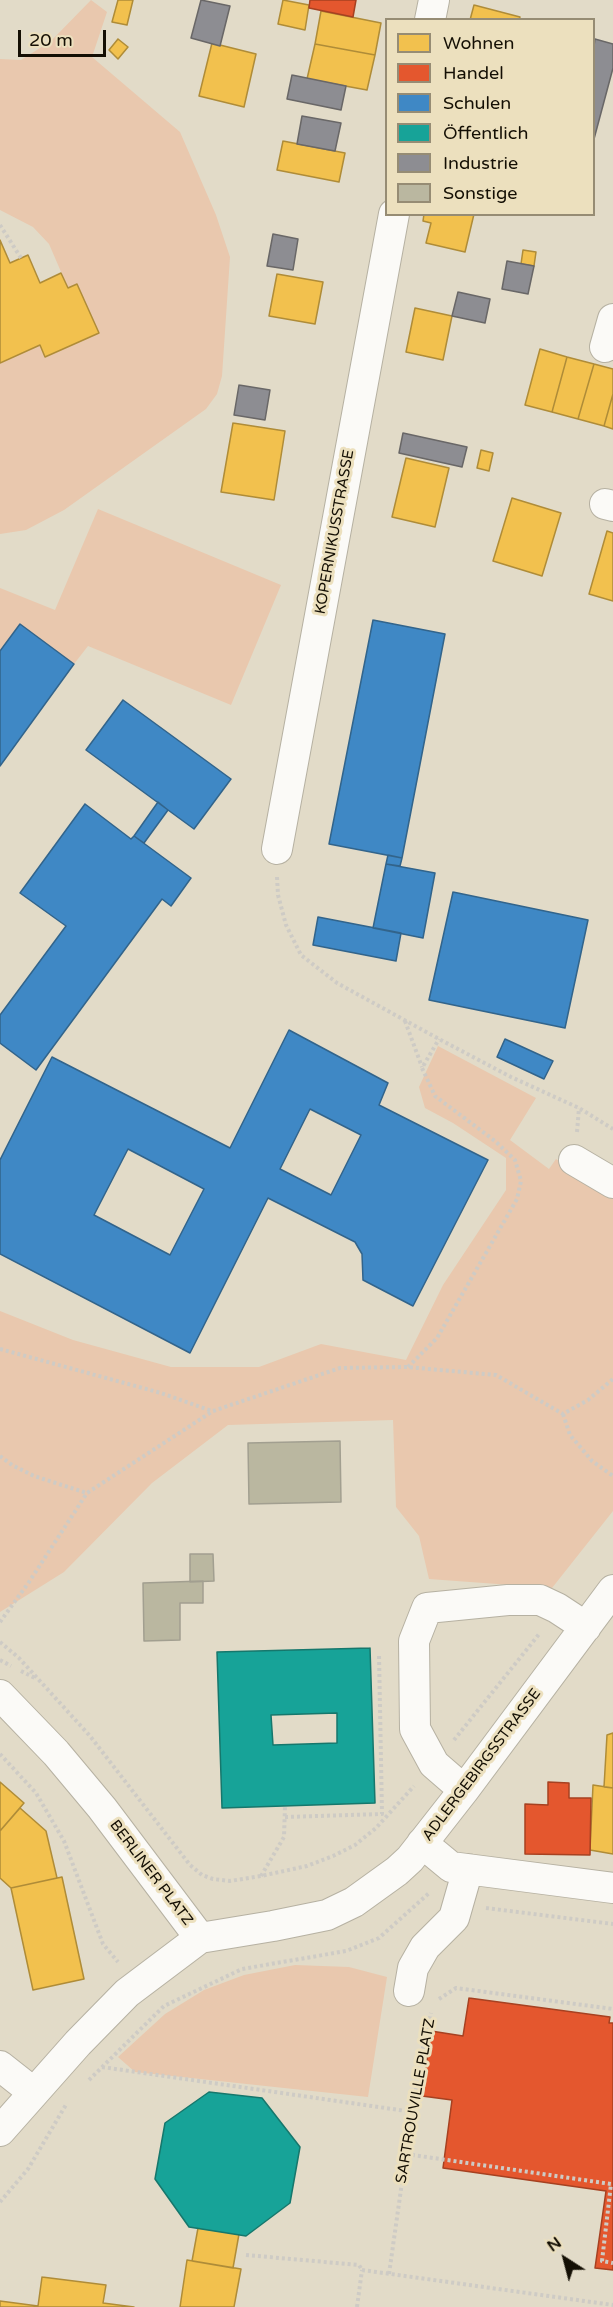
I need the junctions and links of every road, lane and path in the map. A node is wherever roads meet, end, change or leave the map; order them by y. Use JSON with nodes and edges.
{"nodes":[{"id":1,"x":434,"y":0,"type":"edge"},
{"id":2,"x":430,"y":18,"type":"edge"},
{"id":3,"x":394,"y":216,"type":"edge"},
{"id":4,"x":0,"y":225,"type":"edge"},
{"id":5,"x":21,"y":258,"type":"dead end"},
{"id":6,"x":613,"y":319,"type":"edge"},
{"id":7,"x":605,"y":347,"type":"dead end"},
{"id":8,"x":277,"y":849,"type":"joint"},
{"id":9,"x":405,"y":1021,"type":"junction"},
{"id":10,"x":439,"y":1040,"type":"junction"},
{"id":11,"x":422,"y":1068,"type":"junction"},
{"id":12,"x":613,"y":1129,"type":"edge"},
{"id":13,"x":574,"y":1160,"type":"dead end"},
{"id":14,"x":613,"y":1183,"type":"edge"},
{"id":15,"x":0,"y":1349,"type":"edge"},
{"id":16,"x":407,"y":1367,"type":"junction"},
{"id":17,"x":613,"y":1379,"type":"edge"},
{"id":18,"x":213,"y":1411,"type":"junction"},
{"id":19,"x":563,"y":1414,"type":"junction"},
{"id":20,"x":0,"y":1456,"type":"edge"},
{"id":21,"x":613,"y":1476,"type":"edge"},
{"id":22,"x":87,"y":1493,"type":"junction"},
{"id":23,"x":613,"y":1590,"type":"edge"},
{"id":24,"x":557,"y":1608,"type":"junction"},
{"id":25,"x":0,"y":1622,"type":"edge"},
{"id":26,"x":586,"y":1627,"type":"junction"},
{"id":27,"x":0,"y":1642,"type":"edge"},
{"id":28,"x":379,"y":1654,"type":"dead end"},
{"id":29,"x":0,"y":1695,"type":"edge"},
{"id":30,"x":0,"y":1754,"type":"edge"},
{"id":31,"x":434,"y":1764,"type":"junction"},
{"id":32,"x":464,"y":1790,"type":"junction"},
{"id":33,"x":285,"y":1806,"type":"dead end"},
{"id":34,"x":285,"y":1817,"type":"junction"},
{"id":35,"x":422,"y":1843,"type":"junction"},
{"id":36,"x":468,"y":1869,"type":"junction"},
{"id":37,"x":261,"y":1876,"type":"junction"},
{"id":38,"x":613,"y":1888,"type":"edge"},
{"id":39,"x":429,"y":1893,"type":"dead end"},
{"id":40,"x":458,"y":1904,"type":"junction"},
{"id":41,"x":327,"y":1915,"type":"joint"},
{"id":42,"x":613,"y":1924,"type":"edge"},
{"id":43,"x":200,"y":1938,"type":"junction"},
{"id":44,"x":133,"y":1987,"type":"junction"},
{"id":45,"x":426,"y":1996,"type":"junction"},
{"id":46,"x":613,"y":2009,"type":"edge"},
{"id":47,"x":0,"y":2066,"type":"edge"},
{"id":48,"x":101,"y":2067,"type":"junction"},
{"id":49,"x":88,"y":2081,"type":"dead end"},
{"id":50,"x":33,"y":2092,"type":"junction"},
{"id":51,"x":74,"y":2096,"type":"dead end"},
{"id":52,"x":413,"y":2112,"type":"junction"},
{"id":53,"x":0,"y":2131,"type":"edge"},
{"id":54,"x":406,"y":2154,"type":"junction"},
{"id":55,"x":0,"y":2202,"type":"edge"},
{"id":56,"x":246,"y":2255,"type":"dead end"},
{"id":57,"x":613,"y":2263,"type":"edge"},
{"id":58,"x":362,"y":2270,"type":"junction"},
{"id":59,"x":390,"y":2274,"type":"junction"},
{"id":60,"x":613,"y":2305,"type":"edge"},
{"id":61,"x":357,"y":2307,"type":"edge"}],
"edges":[{"from":1,"to":2,"type":"street"},
{"from":3,"to":8,"type":"street","name":"KOPERNIKUSSTRASSE"},
{"from":4,"to":5,"type":"path"},
{"from":6,"to":7,"type":"street"},
{"from":8,"to":9,"type":"path"},
{"from":9,"to":10,"type":"path"},
{"from":9,"to":11,"type":"path"},
{"from":10,"to":11,"type":"path"},
{"from":10,"to":12,"type":"path"},
{"from":11,"to":16,"type":"path"},
{"from":13,"to":14,"type":"street"},
{"from":15,"to":18,"type":"path"},
{"from":16,"to":18,"type":"path"},
{"from":16,"to":19,"type":"path"},
{"from":17,"to":19,"type":"path"},
{"from":18,"to":22,"type":"path"},
{"from":19,"to":21,"type":"path"},
{"from":20,"to":22,"type":"path"},
{"from":22,"to":25,"type":"path"},
{"from":23,"to":26,"type":"street","name":"ADLERGEBIRGSSTRASSE"},
{"from":24,"to":26,"type":"street"},
{"from":24,"to":31,"type":"path"},
{"from":24,"to":31,"type":"street"},
{"from":26,"to":32,"type":"street","name":"ADLERGEBIRGSSTRASSE"},
{"from":27,"to":37,"type":"path"},
{"from":28,"to":34,"type":"path"},
{"from":29,"to":43,"type":"street","name":"BERLINER PLATZ"},
{"from":30,"to":44,"type":"path"},
{"from":31,"to":32,"type":"street"},
{"from":31,"to":37,"type":"path"},
{"from":32,"to":35,"type":"street","name":"ADLERGEBIRGSSTRASSE"},
{"from":33,"to":34,"type":"path"},
{"from":34,"to":37,"type":"path"},
{"from":35,"to":36,"type":"street"},
{"from":35,"to":41,"type":"street","name":"ADLERGEBIRGSSTRASSE"},
{"from":36,"to":38,"type":"street"},
{"from":36,"to":40,"type":"street"},
{"from":39,"to":40,"type":"path"},
{"from":40,"to":42,"type":"path"},
{"from":40,"to":45,"type":"street"},
{"from":41,"to":43,"type":"street","name":"BERLINER PLATZ"},
{"from":43,"to":44,"type":"street","name":"BERLINER PLATZ"},
{"from":44,"to":48,"type":"path"},
{"from":44,"to":50,"type":"street","name":"BERLINER PLATZ"},
{"from":45,"to":46,"type":"path"},
{"from":45,"to":52,"type":"path","name":"SARTROUVILLE PLATZ"},
{"from":47,"to":50,"type":"street"},
{"from":48,"to":49,"type":"path"},
{"from":48,"to":52,"type":"path"},
{"from":50,"to":53,"type":"street","name":"BERLINER PLATZ"},
{"from":51,"to":55,"type":"path"},
{"from":52,"to":54,"type":"path","name":"SARTROUVILLE PLATZ"},
{"from":54,"to":57,"type":"path"},
{"from":54,"to":59,"type":"path","name":"SARTROUVILLE PLATZ"},
{"from":56,"to":58,"type":"path"},
{"from":58,"to":59,"type":"path"},
{"from":58,"to":61,"type":"path"},
{"from":59,"to":60,"type":"path"}]}
